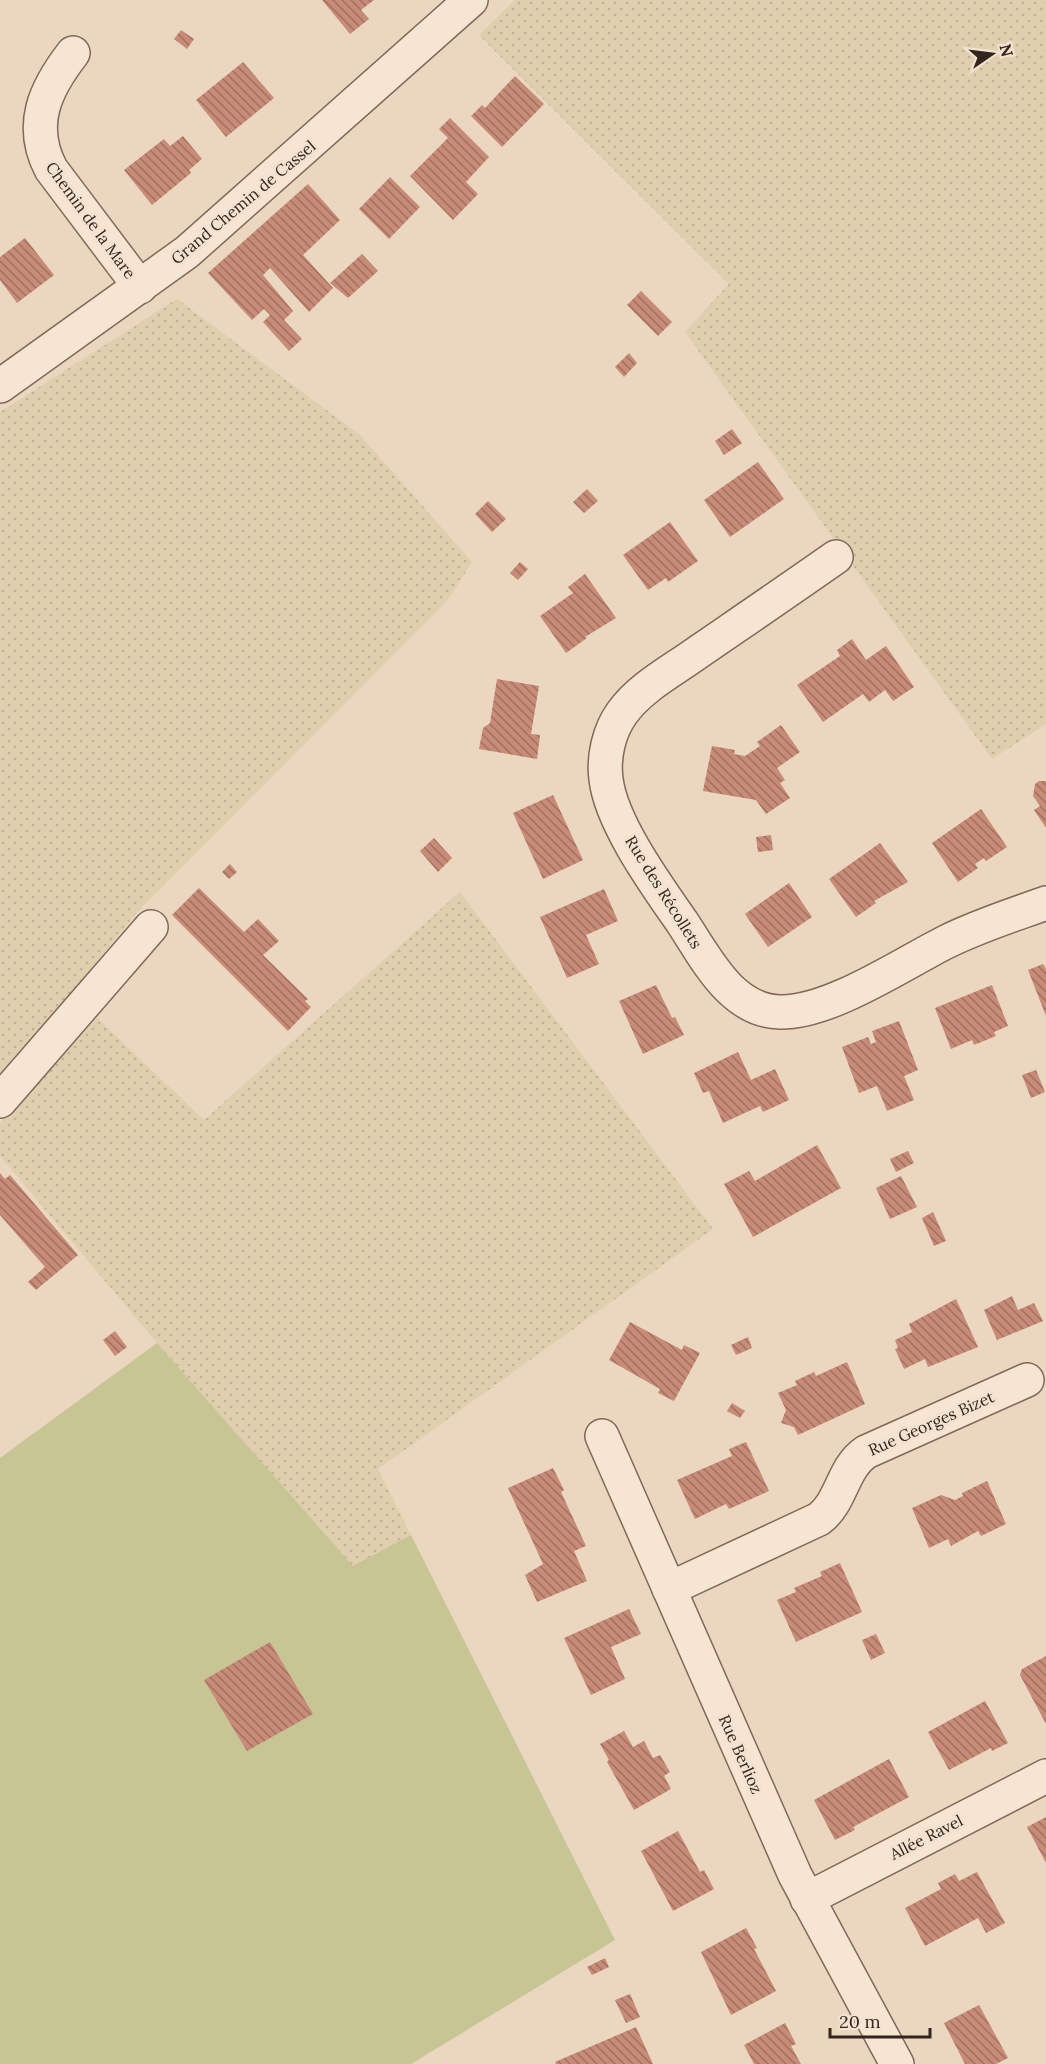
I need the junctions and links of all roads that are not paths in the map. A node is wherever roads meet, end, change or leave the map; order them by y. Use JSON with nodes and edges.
{"nodes":[{"id":1,"x":471,"y":0,"type":"edge"},
{"id":2,"x":73,"y":53,"type":"dead end"},
{"id":3,"x":140,"y":287,"type":"junction"},
{"id":4,"x":0,"y":386,"type":"edge"},
{"id":5,"x":836,"y":557,"type":"dead end"},
{"id":6,"x":1046,"y":903,"type":"edge"},
{"id":7,"x":152,"y":927,"type":"dead end"},
{"id":8,"x":0,"y":1101,"type":"edge"},
{"id":9,"x":1028,"y":1380,"type":"dead end"},
{"id":10,"x":602,"y":1436,"type":"dead end"},
{"id":11,"x":669,"y":1589,"type":"junction"},
{"id":12,"x":1046,"y":1776,"type":"edge"},
{"id":13,"x":807,"y":1899,"type":"junction"},
{"id":14,"x":897,"y":2064,"type":"edge"}],
"edges":[{"from":1,"to":3,"type":"street","name":"Grand Chemin de Cassel"},
{"from":2,"to":3,"type":"street","name":"Chemin de la Mare"},
{"from":3,"to":4,"type":"street","name":"Grand Chemin de Cassel"},
{"from":5,"to":6,"type":"street","name":"Rue des Récollets"},
{"from":7,"to":8,"type":"street"},
{"from":9,"to":11,"type":"street","name":"Rue Georges Bizet"},
{"from":10,"to":11,"type":"street","name":"Rue Berlioz"},
{"from":11,"to":13,"type":"street","name":"Rue Berlioz"},
{"from":12,"to":13,"type":"street","name":"Allée Ravel"},
{"from":13,"to":14,"type":"street","name":"Rue Berlioz"}]}
